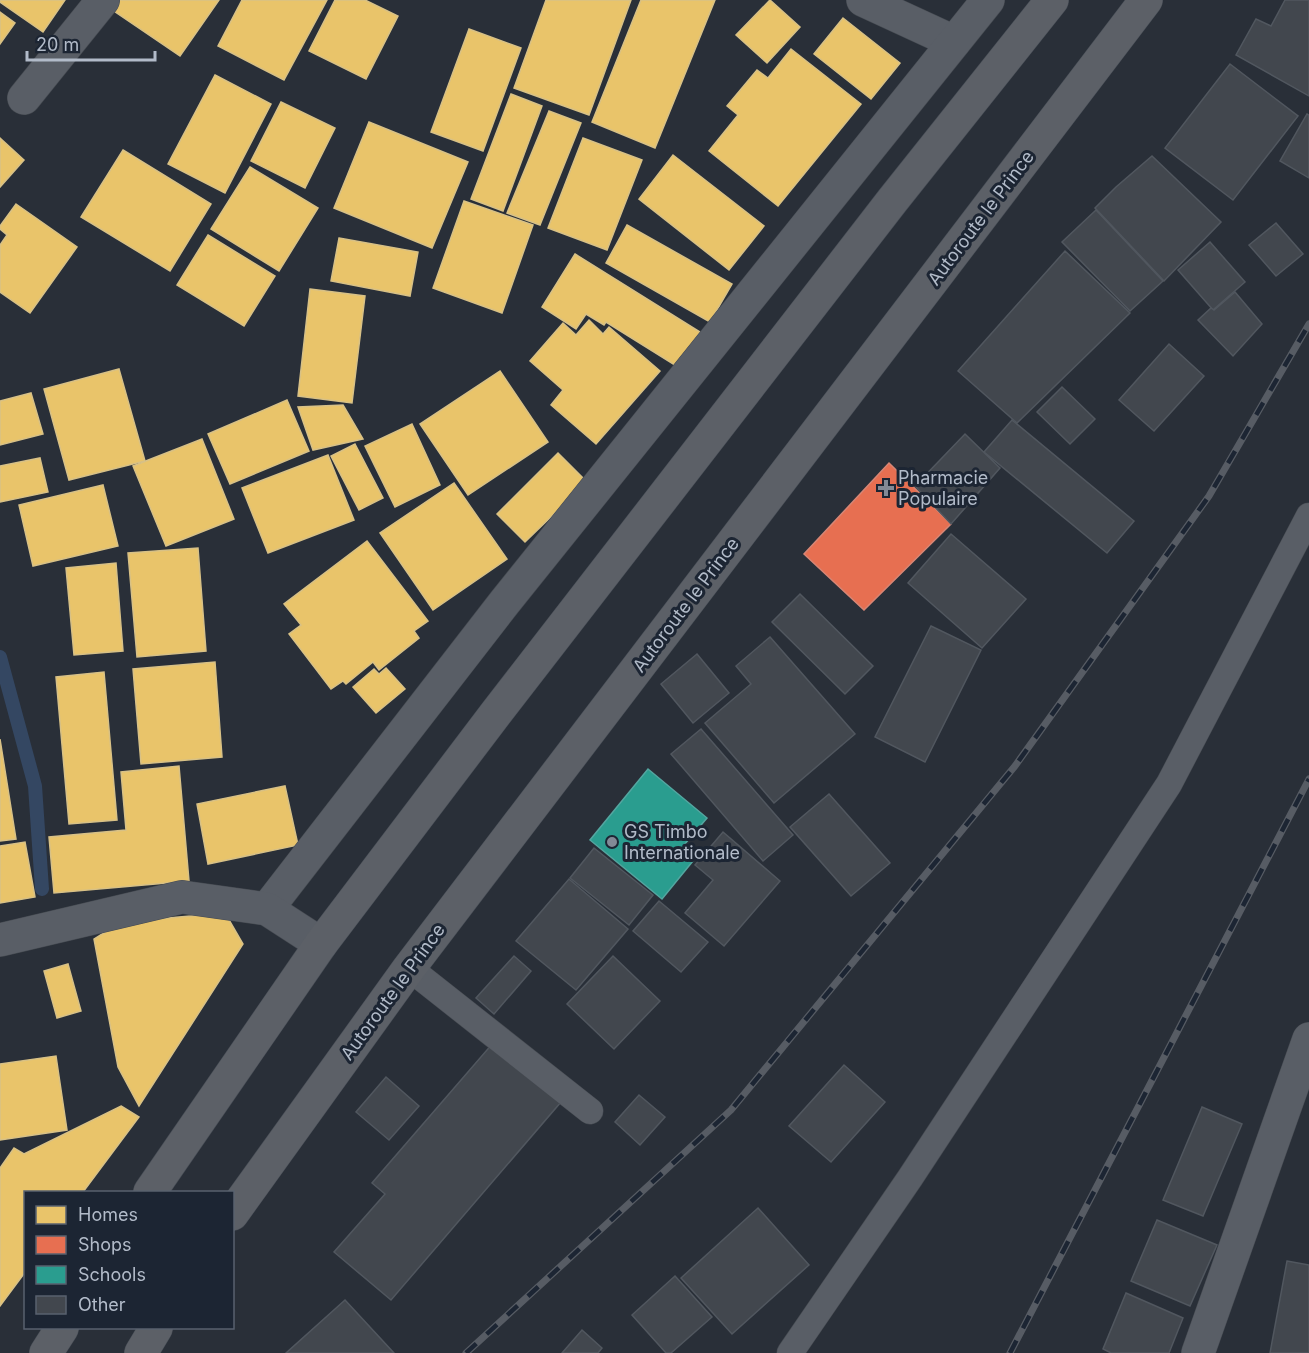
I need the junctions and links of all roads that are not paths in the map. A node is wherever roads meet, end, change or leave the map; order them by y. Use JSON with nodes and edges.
{"nodes":[{"id":1,"x":103,"y":0,"type":"edge"},
{"id":2,"x":863,"y":0,"type":"edge"},
{"id":3,"x":988,"y":0,"type":"edge"},
{"id":4,"x":1052,"y":0,"type":"edge"},
{"id":5,"x":1146,"y":0,"type":"edge"},
{"id":6,"x":954,"y":42,"type":"junction"},
{"id":7,"x":24,"y":98,"type":"dead end"},
{"id":8,"x":1309,"y":516,"type":"edge"},
{"id":9,"x":267,"y":909,"type":"junction"},
{"id":10,"x":0,"y":940,"type":"edge"},
{"id":11,"x":321,"y":944,"type":"junction"},
{"id":12,"x":410,"y":968,"type":"junction"},
{"id":13,"x":1309,"y":1039,"type":"edge"},
{"id":14,"x":590,"y":1111,"type":"dead end"},
{"id":15,"x":151,"y":1191,"type":"edge"},
{"id":16,"x":234,"y":1211,"type":"edge"},
{"id":17,"x":61,"y":1329,"type":"edge"},
{"id":18,"x":155,"y":1329,"type":"edge"},
{"id":19,"x":46,"y":1353,"type":"edge"},
{"id":20,"x":141,"y":1353,"type":"edge"},
{"id":21,"x":790,"y":1353,"type":"edge"},
{"id":22,"x":1198,"y":1353,"type":"edge"}],
"edges":[{"from":1,"to":7,"type":"street"},
{"from":2,"to":6,"type":"street"},
{"from":3,"to":6,"type":"street"},
{"from":4,"to":11,"type":"main road"},
{"from":5,"to":12,"type":"main road","name":"Autoroute le Prince"},
{"from":6,"to":9,"type":"street"},
{"from":8,"to":21,"type":"lane"},
{"from":9,"to":10,"type":"street"},
{"from":9,"to":11,"type":"street"},
{"from":11,"to":15,"type":"main road"},
{"from":12,"to":14,"type":"lane"},
{"from":12,"to":16,"type":"main road","name":"Autoroute le Prince"},
{"from":13,"to":22,"type":"street"},
{"from":17,"to":19,"type":"main road"},
{"from":18,"to":20,"type":"main road"}]}
